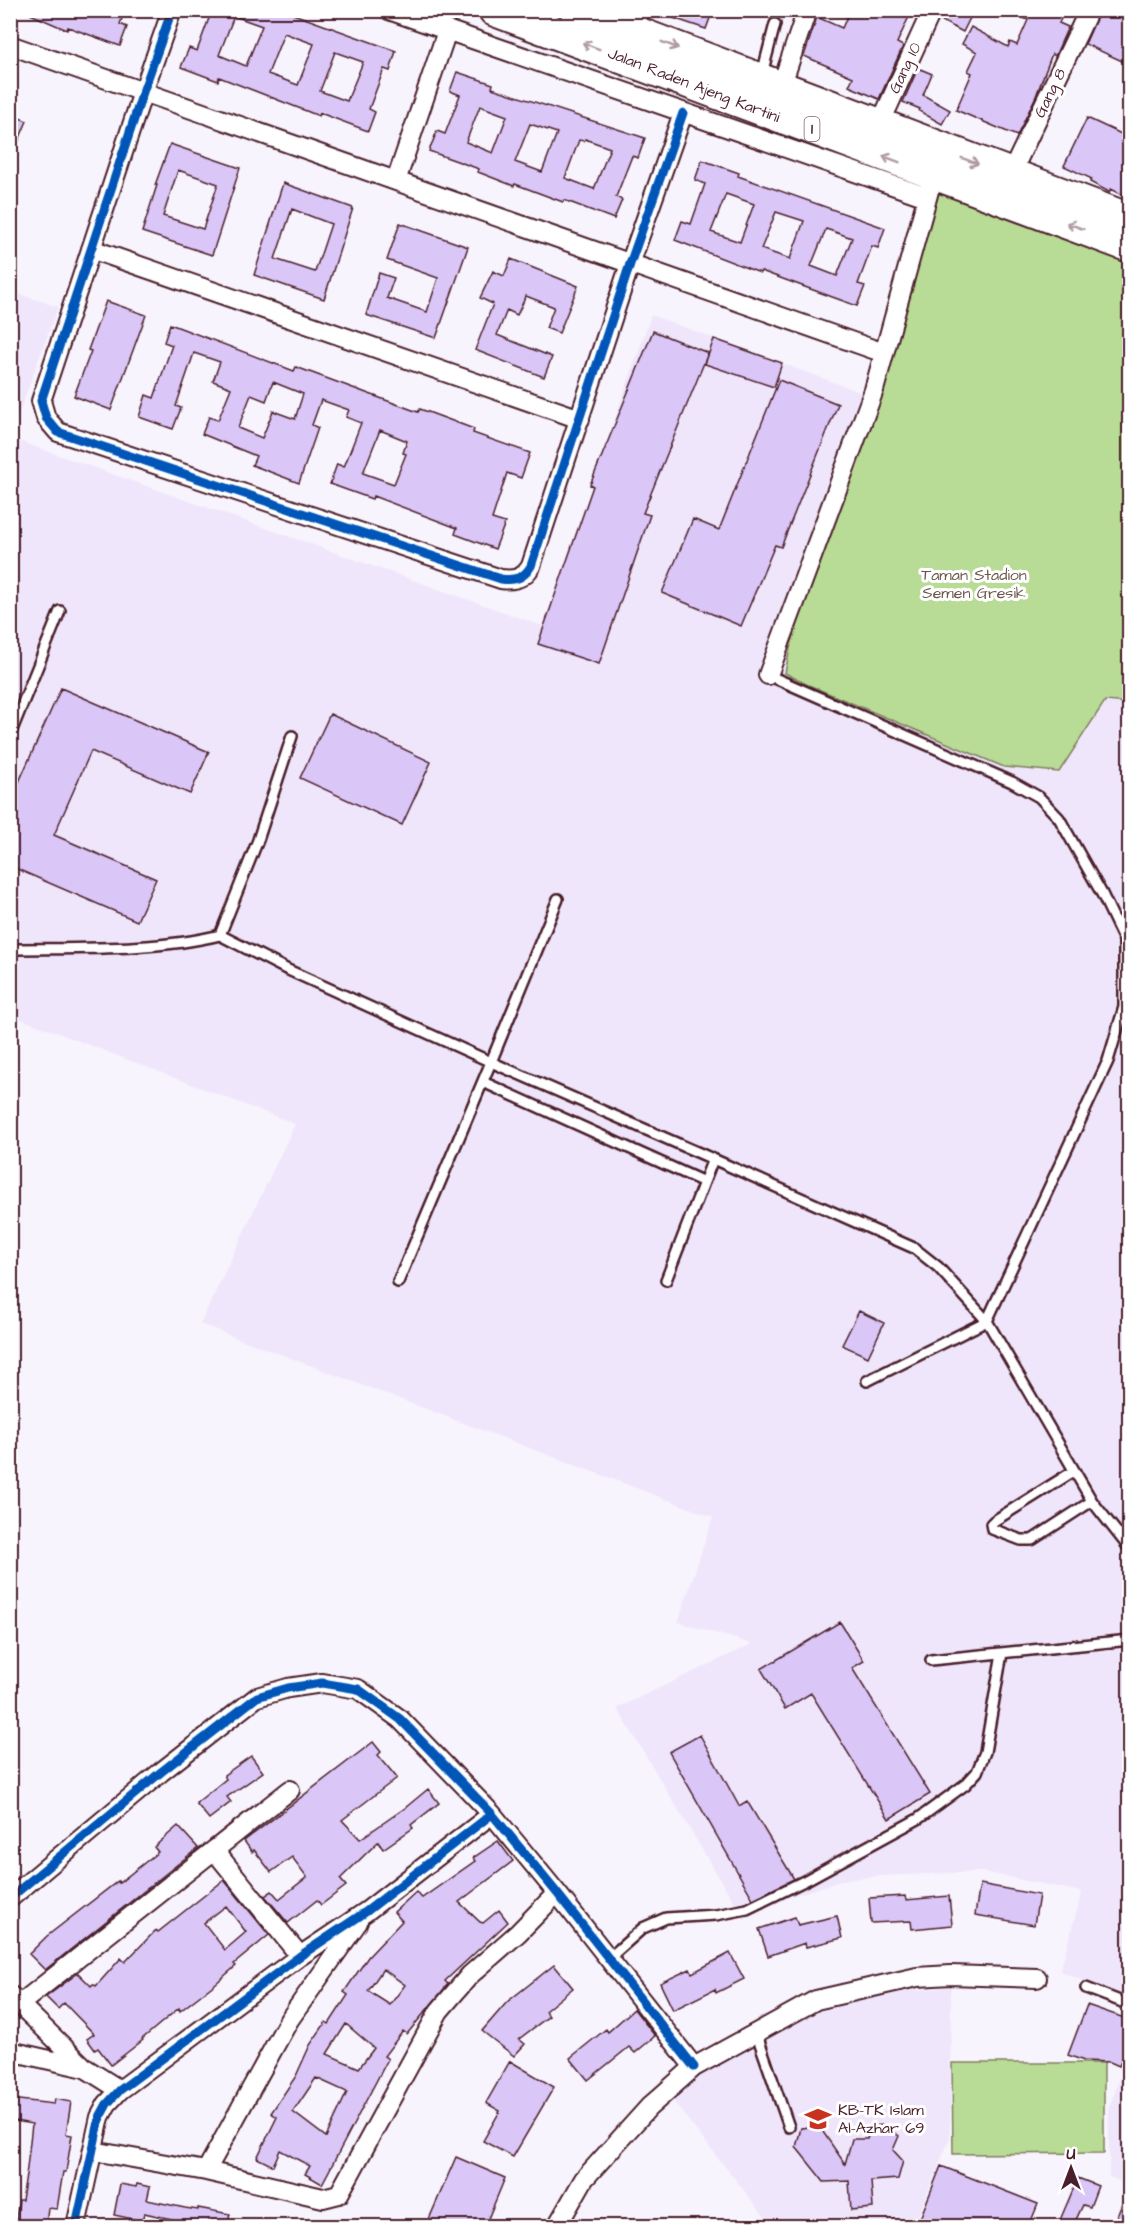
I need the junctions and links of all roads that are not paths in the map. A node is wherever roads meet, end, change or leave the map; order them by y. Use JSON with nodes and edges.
{"nodes":[{"id":1,"x":172,"y":10,"type":"edge"},
{"id":2,"x":389,"y":10,"type":"edge"},
{"id":3,"x":495,"y":10,"type":"edge"},
{"id":4,"x":576,"y":10,"type":"edge"},
{"id":5,"x":807,"y":10,"type":"edge"},
{"id":6,"x":932,"y":10,"type":"edge"},
{"id":7,"x":1089,"y":10,"type":"edge"},
{"id":8,"x":637,"y":20,"type":"edge"},
{"id":9,"x":775,"y":24,"type":"dead end"},
{"id":10,"x":447,"y":31,"type":"junction"},
{"id":11,"x":10,"y":45,"type":"edge"},
{"id":12,"x":771,"y":83,"type":"junction"},
{"id":13,"x":143,"y":92,"type":"junction"},
{"id":14,"x":683,"y":113,"type":"junction"},
{"id":15,"x":879,"y":126,"type":"junction"},
{"id":16,"x":1010,"y":176,"type":"junction"},
{"id":17,"x":396,"y":181,"type":"junction"},
{"id":18,"x":930,"y":186,"type":"junction"},
{"id":19,"x":1130,"y":220,"type":"edge"},
{"id":20,"x":1130,"y":246,"type":"edge"},
{"id":21,"x":92,"y":249,"type":"junction"},
{"id":22,"x":630,"y":264,"type":"junction"},
{"id":23,"x":884,"y":353,"type":"junction"},
{"id":24,"x":580,"y":419,"type":"junction"},
{"id":25,"x":60,"y":610,"type":"dead end"},
{"id":26,"x":768,"y":675,"type":"joint"},
{"id":27,"x":10,"y":735,"type":"edge"},
{"id":28,"x":292,"y":736,"type":"dead end"},
{"id":29,"x":558,"y":899,"type":"dead end"},
{"id":30,"x":220,"y":935,"type":"junction"},
{"id":31,"x":10,"y":949,"type":"edge"},
{"id":32,"x":1127,"y":972,"type":"edge"},
{"id":33,"x":491,"y":1062,"type":"junction"},
{"id":34,"x":483,"y":1082,"type":"junction"},
{"id":35,"x":713,"y":1159,"type":"junction"},
{"id":36,"x":704,"y":1182,"type":"junction"},
{"id":37,"x":666,"y":1280,"type":"dead end"},
{"id":38,"x":398,"y":1282,"type":"dead end"},
{"id":39,"x":987,"y":1321,"type":"junction"},
{"id":40,"x":867,"y":1381,"type":"dead end"},
{"id":41,"x":1074,"y":1471,"type":"junction"},
{"id":42,"x":1092,"y":1501,"type":"junction"},
{"id":43,"x":1130,"y":1549,"type":"edge"},
{"id":44,"x":1130,"y":1640,"type":"edge"},
{"id":45,"x":1002,"y":1653,"type":"junction"},
{"id":46,"x":931,"y":1660,"type":"dead end"},
{"id":47,"x":290,"y":1790,"type":"dead end"},
{"id":48,"x":492,"y":1814,"type":"junction"},
{"id":49,"x":214,"y":1850,"type":"junction"},
{"id":50,"x":557,"y":1893,"type":"junction"},
{"id":51,"x":10,"y":1898,"type":"edge"},
{"id":52,"x":367,"y":1911,"type":"junction"},
{"id":53,"x":300,"y":1956,"type":"junction"},
{"id":54,"x":608,"y":1959,"type":"junction"},
{"id":55,"x":1037,"y":1978,"type":"dead end"},
{"id":56,"x":1086,"y":1988,"type":"dead end"},
{"id":57,"x":15,"y":2000,"type":"edge"},
{"id":58,"x":1130,"y":2005,"type":"edge"},
{"id":59,"x":756,"y":2032,"type":"junction"},
{"id":60,"x":10,"y":2051,"type":"edge"},
{"id":61,"x":694,"y":2067,"type":"junction"},
{"id":62,"x":85,"y":2068,"type":"junction"},
{"id":63,"x":120,"y":2090,"type":"junction"},
{"id":64,"x":789,"y":2127,"type":"dead end"},
{"id":65,"x":93,"y":2151,"type":"junction"},
{"id":66,"x":206,"y":2171,"type":"junction"},
{"id":67,"x":76,"y":2226,"type":"edge"},
{"id":68,"x":557,"y":2226,"type":"edge"}],
"edges":[{"from":1,"to":13,"type":"street"},
{"from":2,"to":10,"type":"street"},
{"from":18,"to":3,"type":"highway","name":"Jalan Raden Ajeng Kartini","number":"1","one_way":true},
{"from":4,"to":8,"type":"highway","name":"Jalan Raden Ajeng Kartini","number":"1"},
{"from":5,"to":12,"type":"street"},
{"from":6,"to":15,"type":"street","name":"Gang 10"},
{"from":7,"to":16,"type":"street","name":"Gang 8"},
{"from":8,"to":12,"type":"highway","name":"Jalan Raden Ajeng Kartini","number":"1","one_way":true},
{"from":9,"to":12,"type":"lane"},
{"from":10,"to":14,"type":"street"},
{"from":10,"to":17,"type":"street"},
{"from":11,"to":13,"type":"street"},
{"from":12,"to":15,"type":"highway","name":"Jalan Raden Ajeng Kartini","number":"1"},
{"from":13,"to":17,"type":"street"},
{"from":13,"to":21,"type":"street"},
{"from":14,"to":18,"type":"street"},
{"from":14,"to":22,"type":"street"},
{"from":15,"to":16,"type":"highway","name":"Jalan Raden Ajeng Kartini","number":"1","one_way":true},
{"from":16,"to":19,"type":"highway","name":"Jalan Raden Ajeng Kartini","number":"1"},
{"from":17,"to":22,"type":"street"},
{"from":20,"to":18,"type":"highway","name":"Jalan Raden Ajeng Kartini","number":"1","one_way":true},
{"from":18,"to":23,"type":"street"},
{"from":21,"to":24,"type":"street"},
{"from":21,"to":24,"type":"street"},
{"from":22,"to":23,"type":"street"},
{"from":22,"to":24,"type":"street"},
{"from":23,"to":26,"type":"street"},
{"from":25,"to":27,"type":"lane"},
{"from":26,"to":32,"type":"lane"},
{"from":28,"to":30,"type":"lane"},
{"from":29,"to":33,"type":"lane"},
{"from":30,"to":31,"type":"lane"},
{"from":30,"to":33,"type":"lane"},
{"from":32,"to":39,"type":"lane"},
{"from":33,"to":34,"type":"lane"},
{"from":33,"to":35,"type":"lane"},
{"from":34,"to":36,"type":"lane"},
{"from":34,"to":38,"type":"lane"},
{"from":35,"to":36,"type":"lane"},
{"from":35,"to":39,"type":"lane"},
{"from":36,"to":37,"type":"lane"},
{"from":39,"to":40,"type":"lane"},
{"from":39,"to":41,"type":"lane"},
{"from":41,"to":42,"type":"lane"},
{"from":41,"to":42,"type":"lane"},
{"from":42,"to":43,"type":"lane"},
{"from":44,"to":45,"type":"lane"},
{"from":45,"to":46,"type":"lane"},
{"from":45,"to":54,"type":"lane"},
{"from":47,"to":49,"type":"street"},
{"from":48,"to":50,"type":"street"},
{"from":48,"to":51,"type":"street"},
{"from":48,"to":52,"type":"street"},
{"from":49,"to":53,"type":"street"},
{"from":49,"to":57,"type":"street"},
{"from":50,"to":54,"type":"street"},
{"from":50,"to":66,"type":"street"},
{"from":52,"to":53,"type":"street"},
{"from":52,"to":66,"type":"street"},
{"from":53,"to":63,"type":"street"},
{"from":54,"to":61,"type":"street"},
{"from":55,"to":59,"type":"street"},
{"from":56,"to":58,"type":"lane"},
{"from":57,"to":62,"type":"street"},
{"from":59,"to":61,"type":"street"},
{"from":59,"to":64,"type":"lane"},
{"from":60,"to":62,"type":"street"},
{"from":61,"to":68,"type":"street"},
{"from":62,"to":63,"type":"street"},
{"from":63,"to":65,"type":"street"},
{"from":65,"to":66,"type":"street"},
{"from":65,"to":67,"type":"street"}]}
